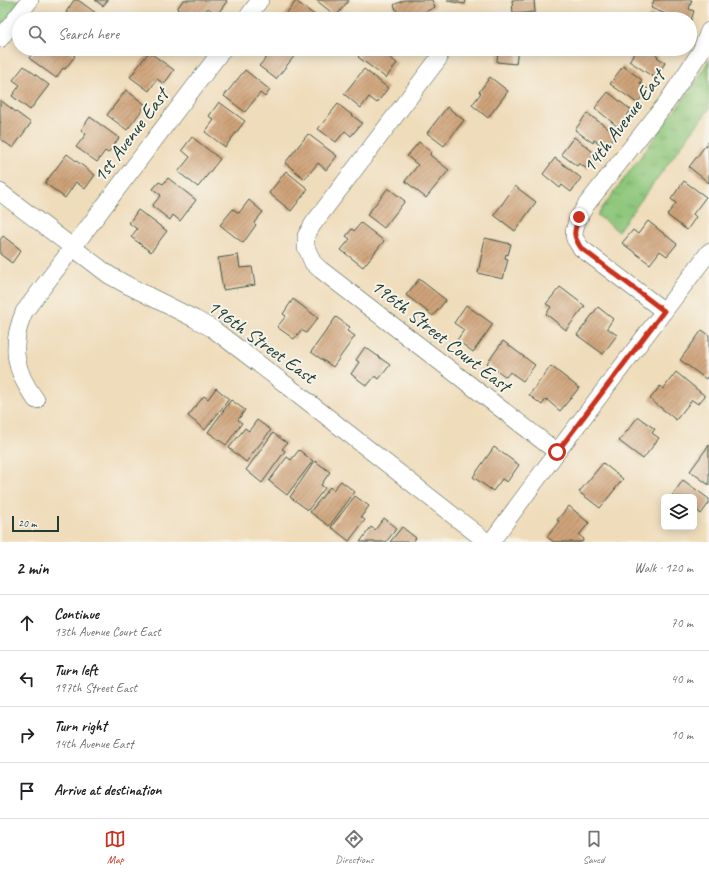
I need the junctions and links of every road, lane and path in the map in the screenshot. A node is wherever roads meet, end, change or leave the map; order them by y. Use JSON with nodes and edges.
{"nodes":[{"id":1,"x":30,"y":0,"type":"edge"},
{"id":2,"x":260,"y":0,"type":"edge"},
{"id":3,"x":21,"y":12,"type":"edge"},
{"id":4,"x":251,"y":12,"type":"edge"},
{"id":5,"x":12,"y":23,"type":"edge"},
{"id":6,"x":709,"y":31,"type":"edge"},
{"id":7,"x":0,"y":39,"type":"edge"},
{"id":8,"x":218,"y":56,"type":"edge"},
{"id":9,"x":439,"y":58,"type":"dead end"},
{"id":10,"x":0,"y":192,"type":"edge"},
{"id":11,"x":73,"y":248,"type":"junction"},
{"id":12,"x":709,"y":252,"type":"edge"},
{"id":13,"x":664,"y":311,"type":"junction"},
{"id":14,"x":36,"y":400,"type":"dead end"},
{"id":15,"x":557,"y":452,"type":"junction"},
{"id":16,"x":487,"y":542,"type":"edge"},
{"id":17,"x":491,"y":542,"type":"edge"}],
"edges":[{"from":1,"to":3,"type":"street"},
{"from":2,"to":4,"type":"street"},
{"from":5,"to":7,"type":"street"},
{"from":6,"to":13,"type":"street","name":"14th Avenue East"},
{"from":8,"to":11,"type":"street","name":"1st Avenue East"},
{"from":9,"to":15,"type":"street","name":"196th Street Court East"},
{"from":10,"to":11,"type":"street","name":"196th Street East"},
{"from":11,"to":14,"type":"street","name":"1st Avenue East"},
{"from":11,"to":16,"type":"street","name":"196th Street East"},
{"from":12,"to":13,"type":"street"},
{"from":13,"to":15,"type":"street"},
{"from":15,"to":17,"type":"street"}]}
